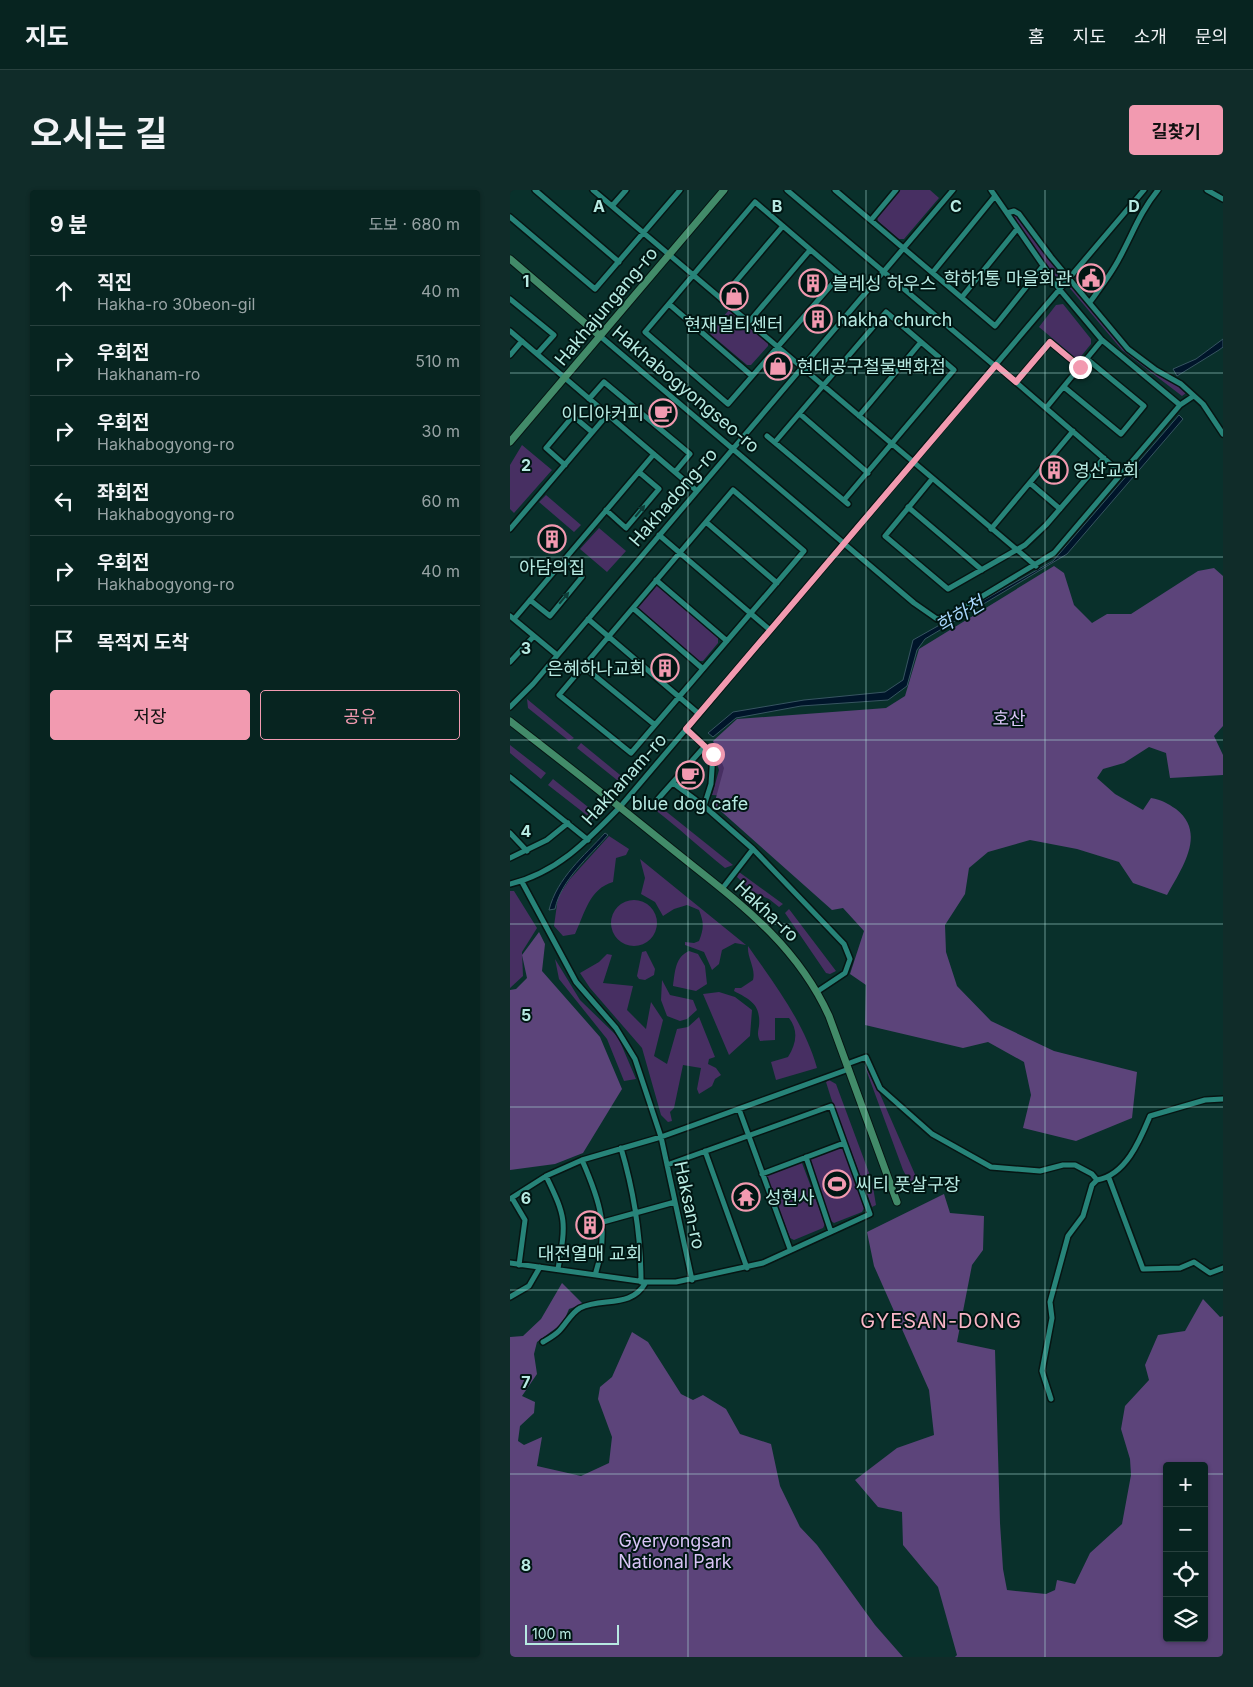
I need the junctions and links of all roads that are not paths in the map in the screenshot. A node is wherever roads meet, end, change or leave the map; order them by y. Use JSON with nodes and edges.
{"nodes":[{"id":1,"x":535,"y":190,"type":"edge"},
{"id":2,"x":593,"y":190,"type":"edge"},
{"id":3,"x":626,"y":190,"type":"edge"},
{"id":4,"x":680,"y":190,"type":"edge"},
{"id":5,"x":724,"y":190,"type":"edge"},
{"id":6,"x":787,"y":190,"type":"edge"},
{"id":7,"x":835,"y":190,"type":"edge"},
{"id":8,"x":896,"y":190,"type":"edge"},
{"id":9,"x":953,"y":190,"type":"edge"},
{"id":10,"x":990,"y":190,"type":"edge"},
{"id":11,"x":1144,"y":190,"type":"edge"},
{"id":12,"x":1158,"y":190,"type":"edge"},
{"id":13,"x":1207,"y":190,"type":"edge"},
{"id":14,"x":994,"y":196,"type":"junction"},
{"id":15,"x":1223,"y":199,"type":"edge"},
{"id":16,"x":612,"y":206,"type":"junction"},
{"id":17,"x":1007,"y":213,"type":"junction"},
{"id":18,"x":510,"y":217,"type":"edge"},
{"id":19,"x":871,"y":220,"type":"junction"},
{"id":20,"x":783,"y":226,"type":"junction"},
{"id":21,"x":1017,"y":229,"type":"junction"},
{"id":22,"x":644,"y":233,"type":"junction"},
{"id":23,"x":903,"y":247,"type":"junction"},
{"id":24,"x":810,"y":250,"type":"junction"},
{"id":25,"x":669,"y":255,"type":"junction"},
{"id":26,"x":510,"y":259,"type":"edge"},
{"id":27,"x":619,"y":262,"type":"junction"},
{"id":28,"x":1043,"y":266,"type":"junction"},
{"id":29,"x":882,"y":271,"type":"junction"},
{"id":30,"x":933,"y":272,"type":"junction"},
{"id":31,"x":693,"y":275,"type":"junction"},
{"id":32,"x":1069,"y":279,"type":"junction"},
{"id":33,"x":1060,"y":290,"type":"junction"},
{"id":34,"x":962,"y":297,"type":"junction"},
{"id":35,"x":510,"y":299,"type":"edge"},
{"id":36,"x":721,"y":299,"type":"junction"},
{"id":37,"x":1090,"y":302,"type":"junction"},
{"id":38,"x":669,"y":304,"type":"junction"},
{"id":39,"x":748,"y":323,"type":"junction"},
{"id":40,"x":510,"y":330,"type":"edge"},
{"id":41,"x":600,"y":336,"type":"junction"},
{"id":42,"x":522,"y":340,"type":"junction"},
{"id":43,"x":1102,"y":340,"type":"junction"},
{"id":44,"x":922,"y":342,"type":"junction"},
{"id":45,"x":778,"y":347,"type":"junction"},
{"id":46,"x":537,"y":354,"type":"junction"},
{"id":47,"x":510,"y":355,"type":"edge"},
{"id":48,"x":1087,"y":359,"type":"junction"},
{"id":49,"x":995,"y":365,"type":"junction"},
{"id":50,"x":802,"y":367,"type":"junction"},
{"id":51,"x":1080,"y":367,"type":"junction"},
{"id":52,"x":752,"y":376,"type":"junction"},
{"id":53,"x":565,"y":378,"type":"junction"},
{"id":54,"x":1016,"y":382,"type":"junction"},
{"id":55,"x":824,"y":386,"type":"junction"},
{"id":56,"x":1064,"y":387,"type":"junction"},
{"id":57,"x":1192,"y":397,"type":"junction"},
{"id":58,"x":589,"y":399,"type":"junction"},
{"id":59,"x":1180,"y":405,"type":"junction"},
{"id":60,"x":1046,"y":408,"type":"junction"},
{"id":61,"x":608,"y":414,"type":"junction"},
{"id":62,"x":800,"y":414,"type":"junction"},
{"id":63,"x":859,"y":416,"type":"junction"},
{"id":64,"x":1073,"y":431,"type":"junction"},
{"id":65,"x":592,"y":432,"type":"junction"},
{"id":66,"x":1223,"y":434,"type":"edge"},
{"id":67,"x":767,"y":436,"type":"dead end"},
{"id":68,"x":510,"y":442,"type":"edge"},
{"id":69,"x":775,"y":442,"type":"junction"},
{"id":70,"x":892,"y":444,"type":"junction"},
{"id":71,"x":733,"y":449,"type":"junction"},
{"id":72,"x":654,"y":454,"type":"junction"},
{"id":73,"x":1104,"y":458,"type":"junction"},
{"id":74,"x":912,"y":462,"type":"junction"},
{"id":75,"x":565,"y":465,"type":"junction"},
{"id":76,"x":638,"y":472,"type":"junction"},
{"id":77,"x":676,"y":472,"type":"junction"},
{"id":78,"x":868,"y":473,"type":"junction"},
{"id":79,"x":1122,"y":474,"type":"junction"},
{"id":80,"x":932,"y":479,"type":"junction"},
{"id":81,"x":1030,"y":482,"type":"junction"},
{"id":82,"x":697,"y":490,"type":"junction"},
{"id":83,"x":908,"y":508,"type":"junction"},
{"id":84,"x":1060,"y":509,"type":"junction"},
{"id":85,"x":606,"y":510,"type":"junction"},
{"id":86,"x":706,"y":522,"type":"junction"},
{"id":87,"x":510,"y":529,"type":"edge"},
{"id":88,"x":991,"y":529,"type":"junction"},
{"id":89,"x":659,"y":535,"type":"junction"},
{"id":90,"x":844,"y":542,"type":"junction"},
{"id":91,"x":1016,"y":550,"type":"junction"},
{"id":92,"x":680,"y":552,"type":"junction"},
{"id":93,"x":564,"y":560,"type":"junction"},
{"id":94,"x":1036,"y":566,"type":"junction"},
{"id":95,"x":982,"y":570,"type":"junction"},
{"id":96,"x":656,"y":580,"type":"junction"},
{"id":97,"x":777,"y":583,"type":"junction"},
{"id":98,"x":530,"y":600,"type":"junction"},
{"id":99,"x":633,"y":608,"type":"junction"},
{"id":100,"x":751,"y":613,"type":"junction"},
{"id":101,"x":512,"y":617,"type":"edge"},
{"id":102,"x":588,"y":619,"type":"junction"},
{"id":103,"x":770,"y":630,"type":"junction"},
{"id":104,"x":534,"y":636,"type":"junction"},
{"id":105,"x":608,"y":637,"type":"junction"},
{"id":106,"x":727,"y":641,"type":"junction"},
{"id":107,"x":557,"y":655,"type":"junction"},
{"id":108,"x":510,"y":662,"type":"edge"},
{"id":109,"x":583,"y":666,"type":"junction"},
{"id":110,"x":703,"y":669,"type":"junction"},
{"id":111,"x":679,"y":697,"type":"junction"},
{"id":112,"x":510,"y":707,"type":"edge"},
{"id":113,"x":699,"y":714,"type":"junction"},
{"id":114,"x":510,"y":721,"type":"edge"},
{"id":115,"x":655,"y":725,"type":"junction"},
{"id":116,"x":686,"y":729,"type":"junction"},
{"id":117,"x":705,"y":746,"type":"junction"},
{"id":118,"x":510,"y":777,"type":"edge"},
{"id":119,"x":673,"y":783,"type":"junction"},
{"id":120,"x":658,"y":799,"type":"dead end"},
{"id":121,"x":704,"y":806,"type":"junction"},
{"id":122,"x":620,"y":807,"type":"junction"},
{"id":123,"x":568,"y":823,"type":"junction"},
{"id":124,"x":510,"y":833,"type":"edge"},
{"id":125,"x":588,"y":840,"type":"junction"},
{"id":126,"x":753,"y":849,"type":"junction"},
{"id":127,"x":527,"y":851,"type":"junction"},
{"id":128,"x":510,"y":858,"type":"edge"},
{"id":129,"x":522,"y":882,"type":"junction"},
{"id":130,"x":510,"y":884,"type":"edge"},
{"id":131,"x":722,"y":890,"type":"junction"},
{"id":132,"x":818,"y":991,"type":"junction"},
{"id":133,"x":848,"y":1066,"type":"junction"},
{"id":134,"x":1223,"y":1099,"type":"edge"},
{"id":135,"x":739,"y":1109,"type":"junction"},
{"id":136,"x":748,"y":1135,"type":"junction"},
{"id":137,"x":662,"y":1137,"type":"junction"},
{"id":138,"x":844,"y":1143,"type":"junction"},
{"id":139,"x":621,"y":1148,"type":"junction"},
{"id":140,"x":705,"y":1151,"type":"junction"},
{"id":141,"x":806,"y":1157,"type":"junction"},
{"id":142,"x":582,"y":1160,"type":"junction"},
{"id":143,"x":667,"y":1165,"type":"junction"},
{"id":144,"x":762,"y":1174,"type":"junction"},
{"id":145,"x":546,"y":1176,"type":"junction"},
{"id":146,"x":1109,"y":1178,"type":"junction"},
{"id":147,"x":1097,"y":1180,"type":"junction"},
{"id":148,"x":511,"y":1198,"type":"edge"},
{"id":149,"x":675,"y":1202,"type":"junction"},
{"id":150,"x":897,"y":1202,"type":"dead end"},
{"id":151,"x":636,"y":1213,"type":"junction"},
{"id":152,"x":603,"y":1222,"type":"junction"},
{"id":153,"x":831,"y":1232,"type":"junction"},
{"id":154,"x":807,"y":1242,"type":"junction"},
{"id":155,"x":809,"y":1248,"type":"dead end"},
{"id":156,"x":790,"y":1249,"type":"junction"},
{"id":157,"x":510,"y":1263,"type":"edge"},
{"id":158,"x":519,"y":1265,"type":"junction"},
{"id":159,"x":540,"y":1267,"type":"junction"},
{"id":160,"x":747,"y":1268,"type":"junction"},
{"id":161,"x":1223,"y":1268,"type":"edge"},
{"id":162,"x":558,"y":1269,"type":"junction"},
{"id":163,"x":595,"y":1275,"type":"junction"},
{"id":164,"x":692,"y":1280,"type":"junction"},
{"id":165,"x":643,"y":1282,"type":"junction"},
{"id":166,"x":510,"y":1297,"type":"edge"},
{"id":167,"x":542,"y":1342,"type":"dead end"},
{"id":168,"x":1051,"y":1399,"type":"dead end"}],
"edges":[{"from":1,"to":27,"type":"street"},
{"from":2,"to":16,"type":"street"},
{"from":3,"to":16,"type":"street"},
{"from":4,"to":22,"type":"street"},
{"from":5,"to":25,"type":"street","name":"Hakhajungang-ro"},
{"from":6,"to":29,"type":"street"},
{"from":7,"to":19,"type":"street"},
{"from":8,"to":19,"type":"street"},
{"from":9,"to":23,"type":"street","name":"Hakhadong-ro"},
{"from":10,"to":14,"type":"street"},
{"from":11,"to":32,"type":"street","name":"Hakhanam-ro"},
{"from":12,"to":37,"type":"street"},
{"from":13,"to":15,"type":"street"},
{"from":14,"to":17,"type":"street"},
{"from":14,"to":30,"type":"street"},
{"from":16,"to":22,"type":"street"},
{"from":17,"to":21,"type":"street"},
{"from":17,"to":32,"type":"street"},
{"from":18,"to":27,"type":"street"},
{"from":19,"to":23,"type":"street"},
{"from":20,"to":24,"type":"street"},
{"from":20,"to":31,"type":"street"},
{"from":20,"to":36,"type":"street"},
{"from":21,"to":28,"type":"street"},
{"from":21,"to":34,"type":"street"},
{"from":22,"to":25,"type":"street"},
{"from":22,"to":27,"type":"street"},
{"from":23,"to":29,"type":"street","name":"Hakhadong-ro"},
{"from":23,"to":30,"type":"street"},
{"from":24,"to":39,"type":"street"},
{"from":24,"to":45,"type":"street"},
{"from":25,"to":31,"type":"street"},
{"from":25,"to":41,"type":"street","name":"Hakhajungang-ro"},
{"from":26,"to":41,"type":"street","name":"Hakhabogyongseo-ro"},
{"from":28,"to":33,"type":"street"},
{"from":28,"to":34,"type":"street"},
{"from":29,"to":49,"type":"street"},
{"from":29,"to":50,"type":"street","name":"Hakhadong-ro"},
{"from":30,"to":34,"type":"street"},
{"from":31,"to":36,"type":"street"},
{"from":31,"to":38,"type":"street"},
{"from":32,"to":33,"type":"street","name":"Hakhanam-ro"},
{"from":32,"to":37,"type":"street"},
{"from":33,"to":43,"type":"street"},
{"from":33,"to":49,"type":"street","name":"Hakhanam-ro"},
{"from":35,"to":46,"type":"street"},
{"from":36,"to":39,"type":"street"},
{"from":37,"to":57,"type":"street"},
{"from":38,"to":52,"type":"street"},
{"from":38,"to":52,"type":"street"},
{"from":39,"to":45,"type":"street"},
{"from":40,"to":42,"type":"street"},
{"from":41,"to":53,"type":"street","name":"Hakhajungang-ro"},
{"from":41,"to":71,"type":"street","name":"Hakhabogyongseo-ro"},
{"from":42,"to":46,"type":"street"},
{"from":42,"to":47,"type":"street"},
{"from":43,"to":48,"type":"street"},
{"from":43,"to":59,"type":"street"},
{"from":44,"to":55,"type":"street"},
{"from":44,"to":63,"type":"street"},
{"from":44,"to":70,"type":"street"},
{"from":45,"to":50,"type":"street"},
{"from":45,"to":52,"type":"street"},
{"from":46,"to":53,"type":"street"},
{"from":48,"to":51,"type":"street"},
{"from":48,"to":56,"type":"street"},
{"from":49,"to":54,"type":"street"},
{"from":49,"to":74,"type":"street","name":"Hakhanam-ro"},
{"from":50,"to":55,"type":"street"},
{"from":50,"to":71,"type":"street","name":"Hakhadong-ro"},
{"from":51,"to":54,"type":"street"},
{"from":51,"to":56,"type":"street"},
{"from":53,"to":58,"type":"street"},
{"from":53,"to":68,"type":"street","name":"Hakhajungang-ro"},
{"from":54,"to":60,"type":"street"},
{"from":55,"to":62,"type":"street"},
{"from":55,"to":63,"type":"street"},
{"from":56,"to":60,"type":"street"},
{"from":57,"to":59,"type":"street"},
{"from":57,"to":66,"type":"street"},
{"from":58,"to":61,"type":"street"},
{"from":58,"to":77,"type":"street"},
{"from":59,"to":79,"type":"street"},
{"from":60,"to":64,"type":"street"},
{"from":61,"to":65,"type":"street"},
{"from":61,"to":72,"type":"street"},
{"from":62,"to":69,"type":"street"},
{"from":62,"to":78,"type":"street"},
{"from":63,"to":70,"type":"street"},
{"from":64,"to":73,"type":"street"},
{"from":64,"to":81,"type":"street"},
{"from":65,"to":75,"type":"street"},
{"from":65,"to":75,"type":"street"},
{"from":67,"to":69,"type":"street"},
{"from":69,"to":78,"type":"street"},
{"from":70,"to":74,"type":"street"},
{"from":70,"to":78,"type":"street"},
{"from":71,"to":82,"type":"street","name":"Hakhadong-ro"},
{"from":71,"to":90,"type":"street","name":"Hakhabogyongseo-ro"},
{"from":72,"to":76,"type":"street"},
{"from":72,"to":77,"type":"street"},
{"from":73,"to":79,"type":"street"},
{"from":73,"to":84,"type":"street"},
{"from":74,"to":80,"type":"street"},
{"from":74,"to":90,"type":"street","name":"Hakhanam-ro"},
{"from":75,"to":87,"type":"street"},
{"from":76,"to":85,"type":"street"},
{"from":85,"to":76,"type":"street","one_way":true},
{"from":77,"to":82,"type":"street"},
{"from":79,"to":94,"type":"street"},
{"from":80,"to":83,"type":"street"},
{"from":80,"to":88,"type":"street"},
{"from":81,"to":84,"type":"street"},
{"from":81,"to":88,"type":"street"},
{"from":82,"to":89,"type":"street","name":"Hakhadong-ro"},
{"from":83,"to":95,"type":"street"},
{"from":83,"to":95,"type":"street"},
{"from":84,"to":91,"type":"street"},
{"from":85,"to":93,"type":"street"},
{"from":86,"to":92,"type":"street"},
{"from":86,"to":97,"type":"street"},
{"from":86,"to":97,"type":"street"},
{"from":88,"to":91,"type":"street"},
{"from":89,"to":92,"type":"street"},
{"from":89,"to":102,"type":"street","name":"Hakhadong-ro"},
{"from":90,"to":94,"type":"street","name":"Hakhabogyongseo-ro"},
{"from":90,"to":103,"type":"street","name":"Hakhanam-ro"},
{"from":91,"to":94,"type":"street"},
{"from":91,"to":95,"type":"street"},
{"from":92,"to":96,"type":"street"},
{"from":92,"to":100,"type":"street"},
{"from":93,"to":98,"type":"street"},
{"from":98,"to":93,"type":"street","one_way":true},
{"from":96,"to":99,"type":"street"},
{"from":96,"to":106,"type":"street"},
{"from":97,"to":100,"type":"street"},
{"from":98,"to":101,"type":"street"},
{"from":99,"to":105,"type":"street"},
{"from":99,"to":110,"type":"street"},
{"from":100,"to":103,"type":"street"},
{"from":100,"to":106,"type":"street"},
{"from":101,"to":104,"type":"street"},
{"from":102,"to":105,"type":"street"},
{"from":102,"to":107,"type":"street","name":"Hakhadong-ro"},
{"from":103,"to":113,"type":"street","name":"Hakhanam-ro"},
{"from":104,"to":107,"type":"street"},
{"from":104,"to":108,"type":"street"},
{"from":105,"to":109,"type":"street"},
{"from":105,"to":111,"type":"street"},
{"from":106,"to":110,"type":"street"},
{"from":107,"to":112,"type":"street","name":"Hakhadong-ro"},
{"from":109,"to":115,"type":"street"},
{"from":109,"to":115,"type":"street"},
{"from":110,"to":111,"type":"street"},
{"from":111,"to":113,"type":"street"},
{"from":111,"to":115,"type":"street"},
{"from":113,"to":116,"type":"street","name":"Hakhanam-ro"},
{"from":114,"to":122,"type":"street","name":"Hakha-ro"},
{"from":116,"to":117,"type":"street"},
{"from":116,"to":122,"type":"street","name":"Hakhanam-ro"},
{"from":117,"to":119,"type":"street"},
{"from":117,"to":121,"type":"street"},
{"from":118,"to":123,"type":"street"},
{"from":119,"to":120,"type":"street"},
{"from":119,"to":121,"type":"street"},
{"from":121,"to":126,"type":"street"},
{"from":122,"to":125,"type":"street","name":"Hakhanam-ro"},
{"from":122,"to":131,"type":"street","name":"Hakha-ro"},
{"from":123,"to":125,"type":"street"},
{"from":123,"to":127,"type":"street"},
{"from":124,"to":127,"type":"street"},
{"from":125,"to":129,"type":"street","name":"Hakhanam-ro"},
{"from":126,"to":131,"type":"street"},
{"from":126,"to":132,"type":"street"},
{"from":127,"to":128,"type":"street"},
{"from":129,"to":130,"type":"street","name":"Hakhanam-ro"},
{"from":129,"to":137,"type":"street","name":"Haksan-ro"},
{"from":131,"to":132,"type":"street","name":"Hakha-ro"},
{"from":132,"to":133,"type":"street","name":"Hakha-ro"},
{"from":133,"to":135,"type":"street"},
{"from":133,"to":147,"type":"street"},
{"from":133,"to":150,"type":"street","name":"Hakha-ro"},
{"from":134,"to":146,"type":"street"},
{"from":135,"to":136,"type":"street"},
{"from":135,"to":137,"type":"street"},
{"from":136,"to":138,"type":"street"},
{"from":136,"to":140,"type":"street"},
{"from":136,"to":144,"type":"street"},
{"from":137,"to":139,"type":"street"},
{"from":137,"to":143,"type":"street","name":"Haksan-ro"},
{"from":138,"to":141,"type":"street"},
{"from":138,"to":153,"type":"street"},
{"from":139,"to":142,"type":"street"},
{"from":139,"to":151,"type":"street"},
{"from":140,"to":143,"type":"street"},
{"from":140,"to":160,"type":"street","name":"Haksan-ro"},
{"from":141,"to":144,"type":"street"},
{"from":141,"to":153,"type":"street"},
{"from":142,"to":145,"type":"street"},
{"from":142,"to":152,"type":"street"},
{"from":143,"to":149,"type":"street","name":"Haksan-ro"},
{"from":144,"to":156,"type":"street"},
{"from":145,"to":148,"type":"street"},
{"from":145,"to":162,"type":"street"},
{"from":146,"to":147,"type":"street"},
{"from":146,"to":161,"type":"street"},
{"from":147,"to":168,"type":"street"},
{"from":148,"to":158,"type":"street"},
{"from":149,"to":151,"type":"street"},
{"from":149,"to":164,"type":"street","name":"Haksan-ro"},
{"from":151,"to":152,"type":"street"},
{"from":151,"to":165,"type":"street"},
{"from":152,"to":163,"type":"street"},
{"from":153,"to":154,"type":"street"},
{"from":154,"to":155,"type":"street"},
{"from":154,"to":156,"type":"street"},
{"from":156,"to":160,"type":"street"},
{"from":157,"to":158,"type":"street"},
{"from":158,"to":159,"type":"street"},
{"from":159,"to":162,"type":"street"},
{"from":159,"to":166,"type":"street"},
{"from":160,"to":164,"type":"street"},
{"from":162,"to":163,"type":"street"},
{"from":163,"to":165,"type":"street"},
{"from":164,"to":165,"type":"street"},
{"from":165,"to":167,"type":"street"}]}
